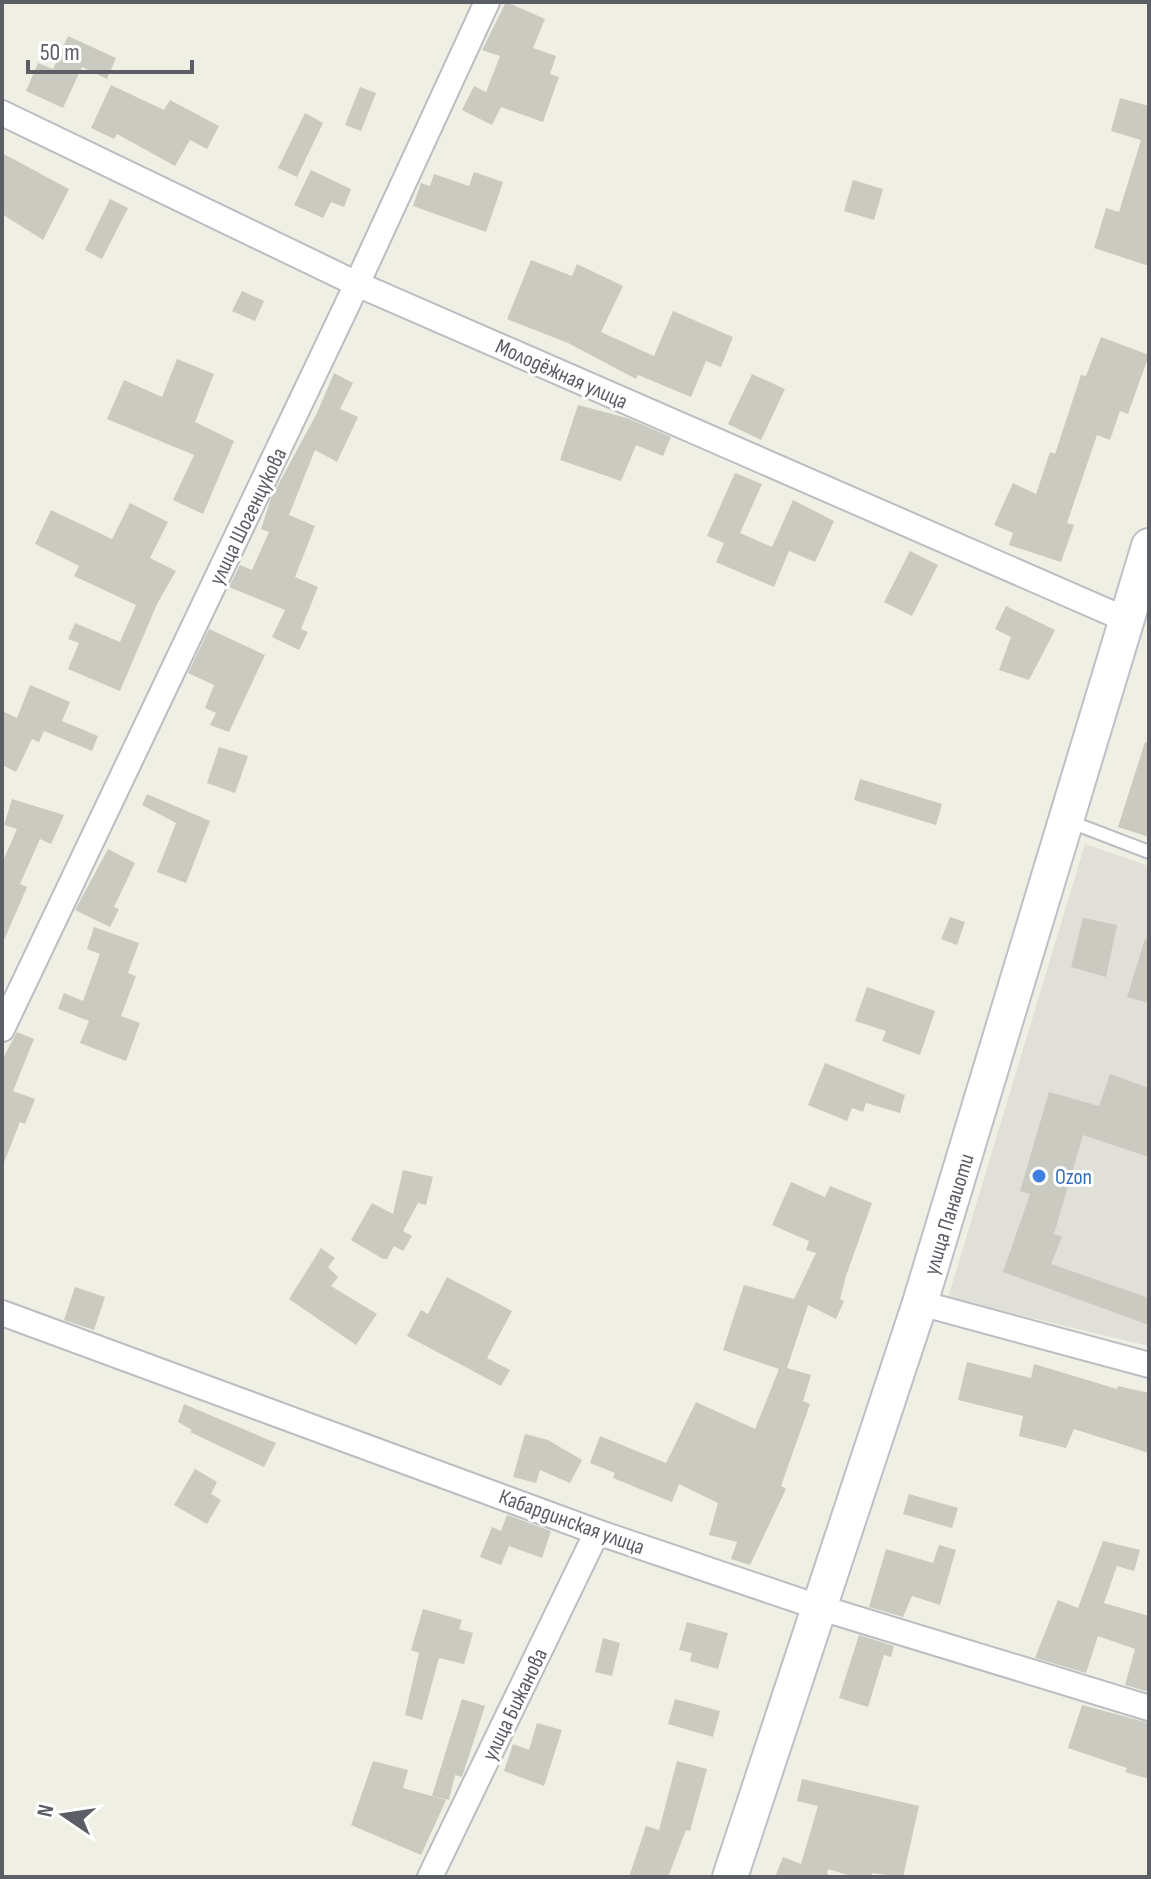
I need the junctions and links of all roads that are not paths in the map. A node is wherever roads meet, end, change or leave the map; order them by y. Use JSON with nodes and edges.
{"nodes":[{"id":1,"x":487,"y":2,"type":"edge"},
{"id":2,"x":2,"y":113,"type":"edge"},
{"id":3,"x":357,"y":284,"type":"junction"},
{"id":4,"x":1149,"y":546,"type":"edge"},
{"id":5,"x":1127,"y":620,"type":"junction"},
{"id":6,"x":1068,"y":821,"type":"junction"},
{"id":7,"x":1149,"y":852,"type":"edge"},
{"id":8,"x":2,"y":1029,"type":"edge"},
{"id":9,"x":920,"y":1303,"type":"junction"},
{"id":10,"x":2,"y":1313,"type":"edge"},
{"id":11,"x":1149,"y":1365,"type":"edge"},
{"id":12,"x":597,"y":1532,"type":"junction"},
{"id":13,"x":818,"y":1607,"type":"junction"},
{"id":14,"x":1149,"y":1708,"type":"edge"},
{"id":15,"x":430,"y":1877,"type":"edge"},
{"id":16,"x":730,"y":1877,"type":"edge"}],
"edges":[{"from":1,"to":3,"type":"street","name":"улица Шогенцукова"},
{"from":2,"to":3,"type":"street","name":"Молодёжная улица"},
{"from":3,"to":5,"type":"street","name":"Молодёжная улица"},
{"from":3,"to":8,"type":"street","name":"улица Шогенцукова"},
{"from":4,"to":5,"type":"street","name":"улица Панаиоти"},
{"from":5,"to":6,"type":"street","name":"улица Панаиоти"},
{"from":6,"to":7,"type":"lane"},
{"from":6,"to":9,"type":"street","name":"улица Панаиоти"},
{"from":9,"to":11,"type":"street"},
{"from":9,"to":13,"type":"street","name":"улица Панаиоти"},
{"from":10,"to":12,"type":"street","name":"Кабардинская улица"},
{"from":12,"to":13,"type":"street","name":"Кабардинская улица"},
{"from":12,"to":15,"type":"street","name":"улица Бижанова"},
{"from":13,"to":14,"type":"street","name":"Кабардинская улица"},
{"from":13,"to":16,"type":"street","name":"улица Панаиоти"}]}
